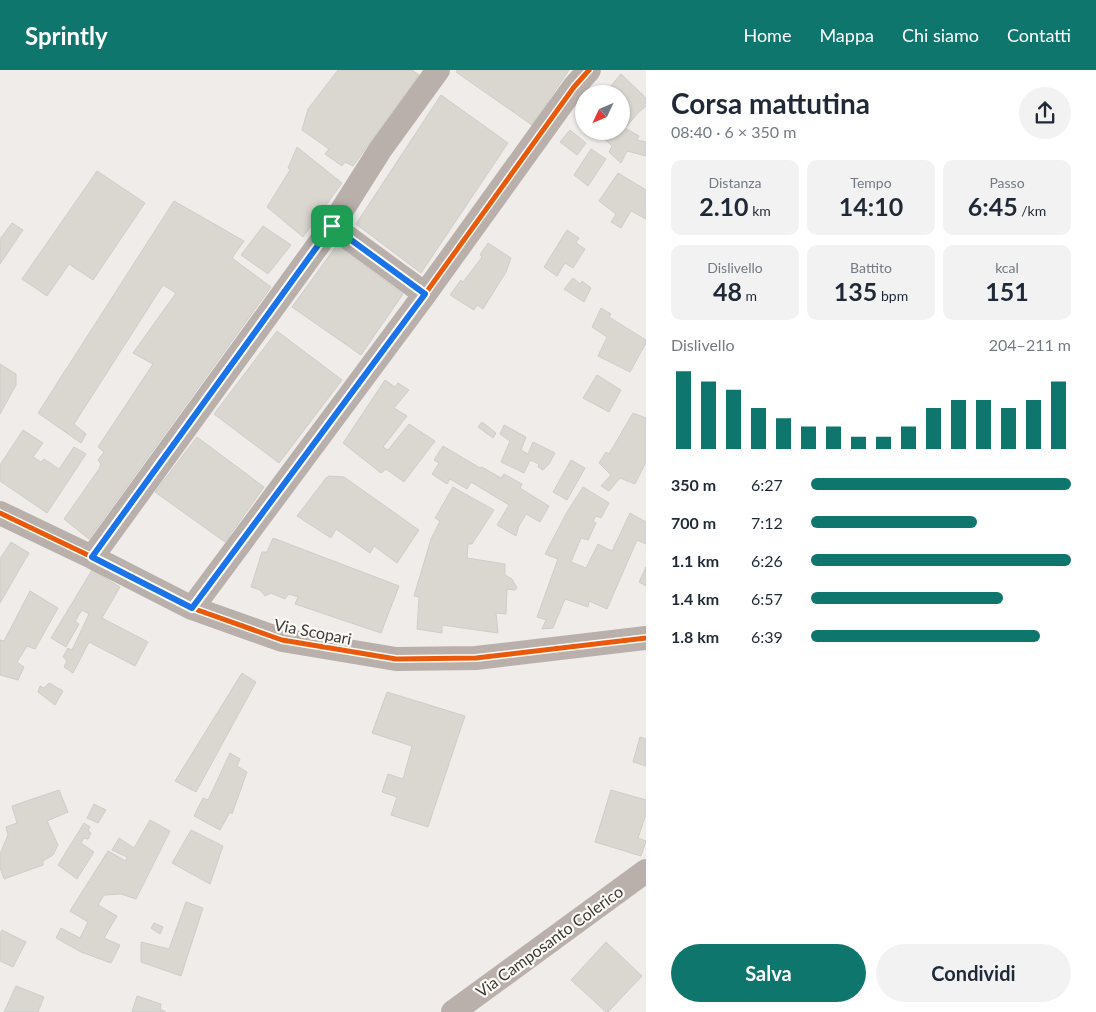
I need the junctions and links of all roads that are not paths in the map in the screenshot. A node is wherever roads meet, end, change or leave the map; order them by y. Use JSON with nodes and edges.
{"nodes":[{"id":1,"x":438,"y":70,"type":"edge"},
{"id":2,"x":589,"y":70,"type":"edge"},
{"id":3,"x":332,"y":226,"type":"junction"},
{"id":4,"x":425,"y":294,"type":"junction"},
{"id":5,"x":0,"y":513,"type":"edge"},
{"id":6,"x":92,"y":557,"type":"junction"},
{"id":7,"x":192,"y":608,"type":"junction"},
{"id":8,"x":646,"y":638,"type":"edge"},
{"id":9,"x":646,"y":871,"type":"edge"},
{"id":10,"x":453,"y":1012,"type":"edge"}],
"edges":[{"from":1,"to":3,"type":"street"},
{"from":2,"to":4,"type":"street"},
{"from":3,"to":4,"type":"street"},
{"from":3,"to":6,"type":"street"},
{"from":4,"to":7,"type":"street"},
{"from":5,"to":6,"type":"street","name":"Via Scopari"},
{"from":6,"to":7,"type":"street","name":"Via Scopari"},
{"from":7,"to":8,"type":"street","name":"Via Scopari"},
{"from":9,"to":10,"type":"street","name":"Via Camposanto Colerico"}]}
